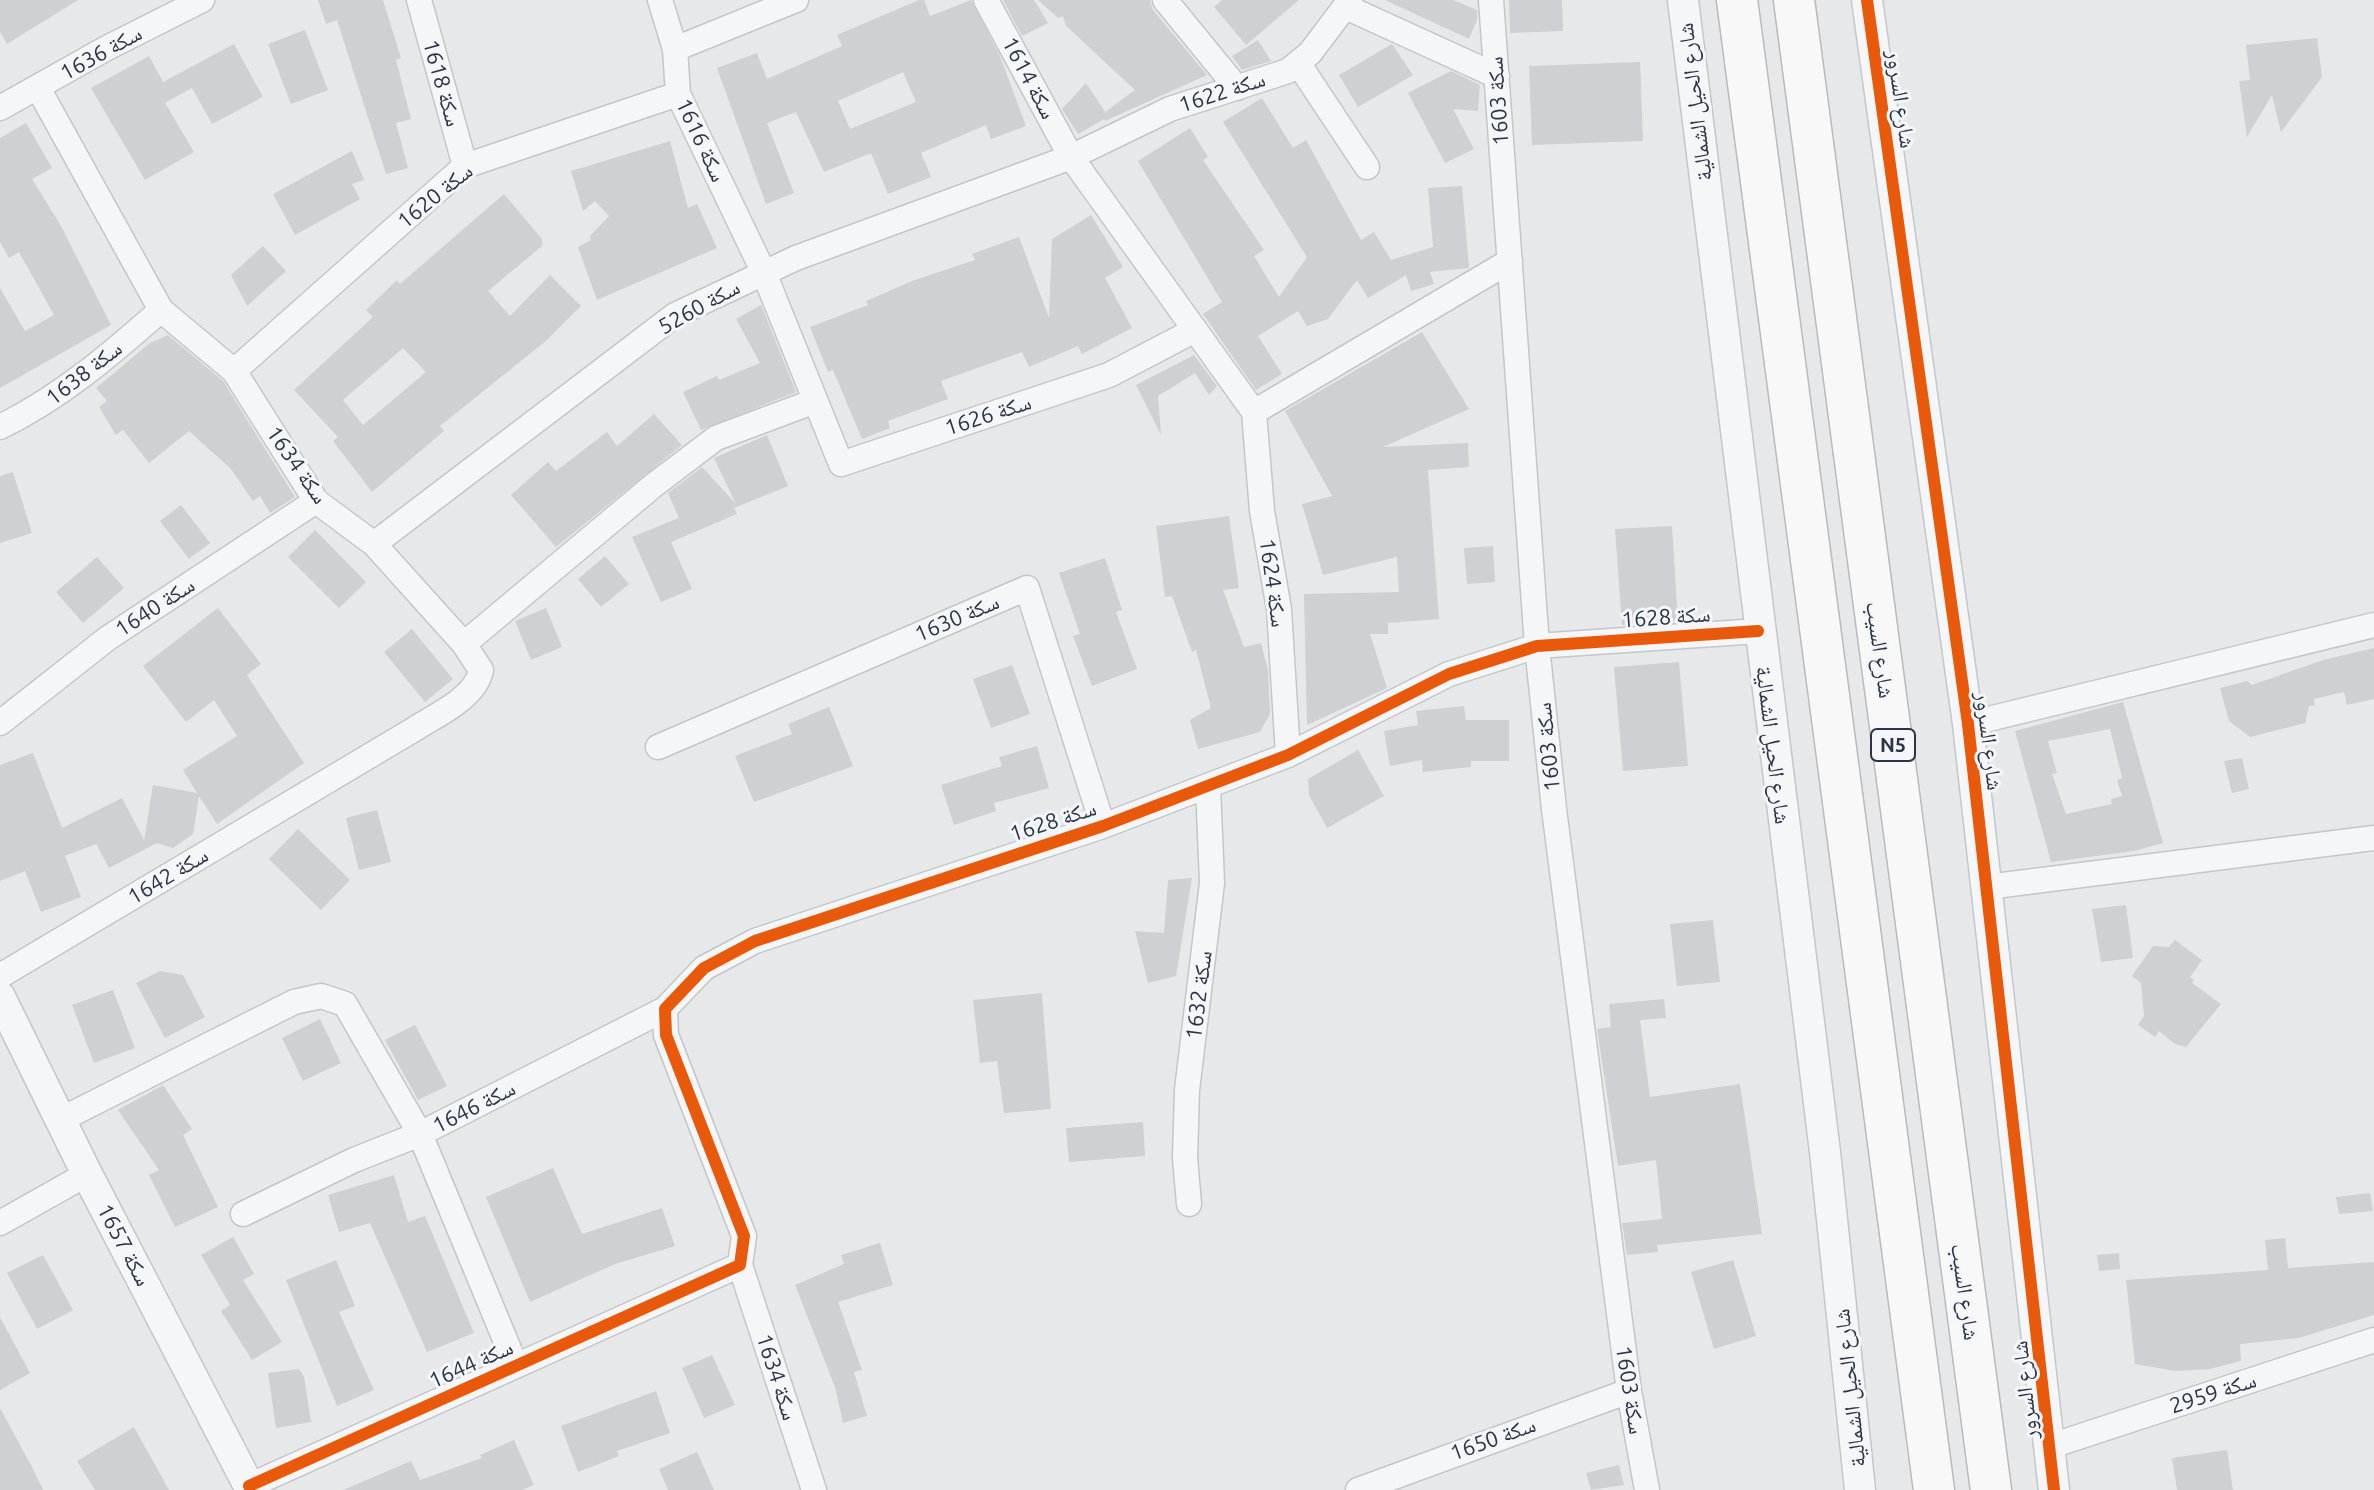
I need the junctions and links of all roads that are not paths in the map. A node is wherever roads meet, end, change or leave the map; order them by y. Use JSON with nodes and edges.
{"nodes":[{"id":1,"x":202,"y":0,"type":"edge"},
{"id":2,"x":419,"y":0,"type":"edge"},
{"id":3,"x":660,"y":0,"type":"edge"},
{"id":4,"x":796,"y":0,"type":"edge"},
{"id":5,"x":986,"y":0,"type":"edge"},
{"id":6,"x":1165,"y":0,"type":"edge"},
{"id":7,"x":1491,"y":0,"type":"edge"},
{"id":8,"x":1683,"y":0,"type":"edge"},
{"id":9,"x":1737,"y":0,"type":"edge"},
{"id":10,"x":1794,"y":0,"type":"edge"},
{"id":11,"x":1867,"y":0,"type":"edge"},
{"id":12,"x":1348,"y":3,"type":"edge"},
{"id":13,"x":675,"y":49,"type":"junction"},
{"id":14,"x":1298,"y":63,"type":"junction"},
{"id":15,"x":1497,"y":76,"type":"junction"},
{"id":16,"x":38,"y":88,"type":"junction"},
{"id":17,"x":1237,"y":88,"type":"junction"},
{"id":18,"x":678,"y":94,"type":"junction"},
{"id":19,"x":0,"y":108,"type":"edge"},
{"id":20,"x":1071,"y":157,"type":"junction"},
{"id":21,"x":465,"y":166,"type":"junction"},
{"id":22,"x":1367,"y":167,"type":"dead end"},
{"id":23,"x":1510,"y":261,"type":"junction"},
{"id":24,"x":764,"y":273,"type":"junction"},
{"id":25,"x":161,"y":310,"type":"junction"},
{"id":26,"x":1195,"y":330,"type":"junction"},
{"id":27,"x":234,"y":371,"type":"junction"},
{"id":28,"x":815,"y":401,"type":"junction"},
{"id":29,"x":1254,"y":412,"type":"junction"},
{"id":30,"x":0,"y":427,"type":"edge"},
{"id":31,"x":316,"y":501,"type":"junction"},
{"id":32,"x":374,"y":544,"type":"junction"},
{"id":33,"x":2374,"y":625,"type":"edge"},
{"id":34,"x":1758,"y":631,"type":"junction"},
{"id":35,"x":464,"y":644,"type":"junction"},
{"id":36,"x":1537,"y":646,"type":"junction"},
{"id":37,"x":0,"y":723,"type":"edge"},
{"id":38,"x":1968,"y":724,"type":"junction"},
{"id":39,"x":658,"y":747,"type":"dead end"},
{"id":40,"x":1288,"y":755,"type":"junction"},
{"id":41,"x":336,"y":776,"type":"joint"},
{"id":42,"x":1208,"y":786,"type":"junction"},
{"id":43,"x":1103,"y":826,"type":"junction"},
{"id":44,"x":2374,"y":838,"type":"edge"},
{"id":45,"x":1987,"y":887,"type":"junction"},
{"id":46,"x":0,"y":976,"type":"edge"},
{"id":47,"x":0,"y":997,"type":"edge"},
{"id":48,"x":665,"y":1009,"type":"junction"},
{"id":49,"x":60,"y":1120,"type":"junction"},
{"id":50,"x":420,"y":1134,"type":"junction"},
{"id":51,"x":87,"y":1174,"type":"junction"},
{"id":52,"x":1189,"y":1204,"type":"dead end"},
{"id":53,"x":243,"y":1214,"type":"dead end"},
{"id":54,"x":0,"y":1223,"type":"edge"},
{"id":55,"x":740,"y":1265,"type":"junction"},
{"id":56,"x":2374,"y":1340,"type":"edge"},
{"id":57,"x":516,"y":1366,"type":"junction"},
{"id":58,"x":1629,"y":1391,"type":"junction"},
{"id":59,"x":2051,"y":1446,"type":"junction"},
{"id":60,"x":250,"y":1488,"type":"edge"},
{"id":61,"x":1860,"y":1488,"type":"edge"},
{"id":62,"x":814,"y":1490,"type":"edge"},
{"id":63,"x":1358,"y":1490,"type":"edge"},
{"id":64,"x":1647,"y":1490,"type":"edge"},
{"id":65,"x":1934,"y":1490,"type":"edge"},
{"id":66,"x":1991,"y":1490,"type":"edge"},
{"id":67,"x":2054,"y":1490,"type":"edge"}],
"edges":[{"from":1,"to":16,"type":"street","name":"سكة 1636"},
{"from":2,"to":21,"type":"street","name":"سكة 1618"},
{"from":3,"to":13,"type":"street","name":"سكة 1616"},
{"from":4,"to":13,"type":"street"},
{"from":5,"to":20,"type":"street","name":"سكة 1614"},
{"from":6,"to":17,"type":"street"},
{"from":7,"to":15,"type":"street","name":"سكة 1603"},
{"from":8,"to":34,"type":"street","name":"شارع الحيل الشمالية"},
{"from":9,"to":65,"type":"highway","number":"N5"},
{"from":10,"to":66,"type":"highway","name":"شارع السيب","number":"N5"},
{"from":11,"to":38,"type":"street","name":"شارع السرور"},
{"from":12,"to":14,"type":"street","name":"سكة 1622"},
{"from":12,"to":15,"type":"street"},
{"from":13,"to":18,"type":"street","name":"سكة 1616"},
{"from":14,"to":17,"type":"street","name":"سكة 1622"},
{"from":14,"to":22,"type":"street"},
{"from":15,"to":23,"type":"street","name":"سكة 1603"},
{"from":16,"to":19,"type":"street","name":"سكة 1636"},
{"from":16,"to":25,"type":"street","name":"سكة 1634"},
{"from":17,"to":20,"type":"street","name":"سكة 1622"},
{"from":18,"to":21,"type":"street","name":"سكة 1620"},
{"from":18,"to":24,"type":"street","name":"سكة 1616"},
{"from":20,"to":24,"type":"street","name":"سكة 5260"},
{"from":20,"to":26,"type":"street"},
{"from":21,"to":27,"type":"street","name":"سكة 1620"},
{"from":23,"to":29,"type":"street"},
{"from":23,"to":36,"type":"street","name":"سكة 1603"},
{"from":24,"to":28,"type":"street","name":"سكة 1626"},
{"from":24,"to":32,"type":"street","name":"سكة 5260"},
{"from":25,"to":27,"type":"street","name":"سكة 1634"},
{"from":25,"to":30,"type":"street","name":"سكة 1638"},
{"from":26,"to":28,"type":"street","name":"سكة 1626"},
{"from":26,"to":29,"type":"street"},
{"from":27,"to":31,"type":"street","name":"سكة 1634"},
{"from":28,"to":35,"type":"street"},
{"from":29,"to":40,"type":"street","name":"سكة 1624"},
{"from":31,"to":32,"type":"street","name":"سكة 1634"},
{"from":31,"to":37,"type":"street","name":"سكة 1640"},
{"from":32,"to":35,"type":"street","name":"سكة 1634"},
{"from":33,"to":38,"type":"street"},
{"from":34,"to":36,"type":"street","name":"سكة 1628"},
{"from":34,"to":61,"type":"street","name":"شارع الحيل الشمالية"},
{"from":35,"to":41,"type":"street","name":"سكة 1634"},
{"from":36,"to":40,"type":"street","name":"سكة 1628"},
{"from":36,"to":58,"type":"street","name":"سكة 1603"},
{"from":38,"to":45,"type":"street","name":"شارع السرور"},
{"from":39,"to":43,"type":"street","name":"سكة 1630"},
{"from":40,"to":42,"type":"street","name":"سكة 1628"},
{"from":41,"to":46,"type":"street","name":"سكة 1642"},
{"from":42,"to":43,"type":"street","name":"سكة 1628"},
{"from":42,"to":52,"type":"street","name":"سكة 1632"},
{"from":43,"to":48,"type":"street","name":"سكة 1628"},
{"from":44,"to":45,"type":"street"},
{"from":45,"to":59,"type":"street","name":"شارع السرور"},
{"from":47,"to":49,"type":"street","name":"سكة 1657"},
{"from":48,"to":50,"type":"street","name":"سكة 1646"},
{"from":48,"to":55,"type":"street"},
{"from":49,"to":50,"type":"street"},
{"from":49,"to":51,"type":"street","name":"سكة 1657"},
{"from":50,"to":53,"type":"street"},
{"from":50,"to":57,"type":"street","name":"سكة 1646"},
{"from":51,"to":54,"type":"street"},
{"from":51,"to":60,"type":"street","name":"سكة 1657"},
{"from":55,"to":57,"type":"street","name":"سكة 1644"},
{"from":55,"to":62,"type":"street","name":"سكة 1634"},
{"from":56,"to":59,"type":"street","name":"سكة 2959"},
{"from":57,"to":60,"type":"street","name":"سكة 1644"},
{"from":58,"to":63,"type":"street","name":"سكة 1650"},
{"from":58,"to":64,"type":"street","name":"سكة 1603"},
{"from":59,"to":67,"type":"street","name":"شارع السرور"}]}
